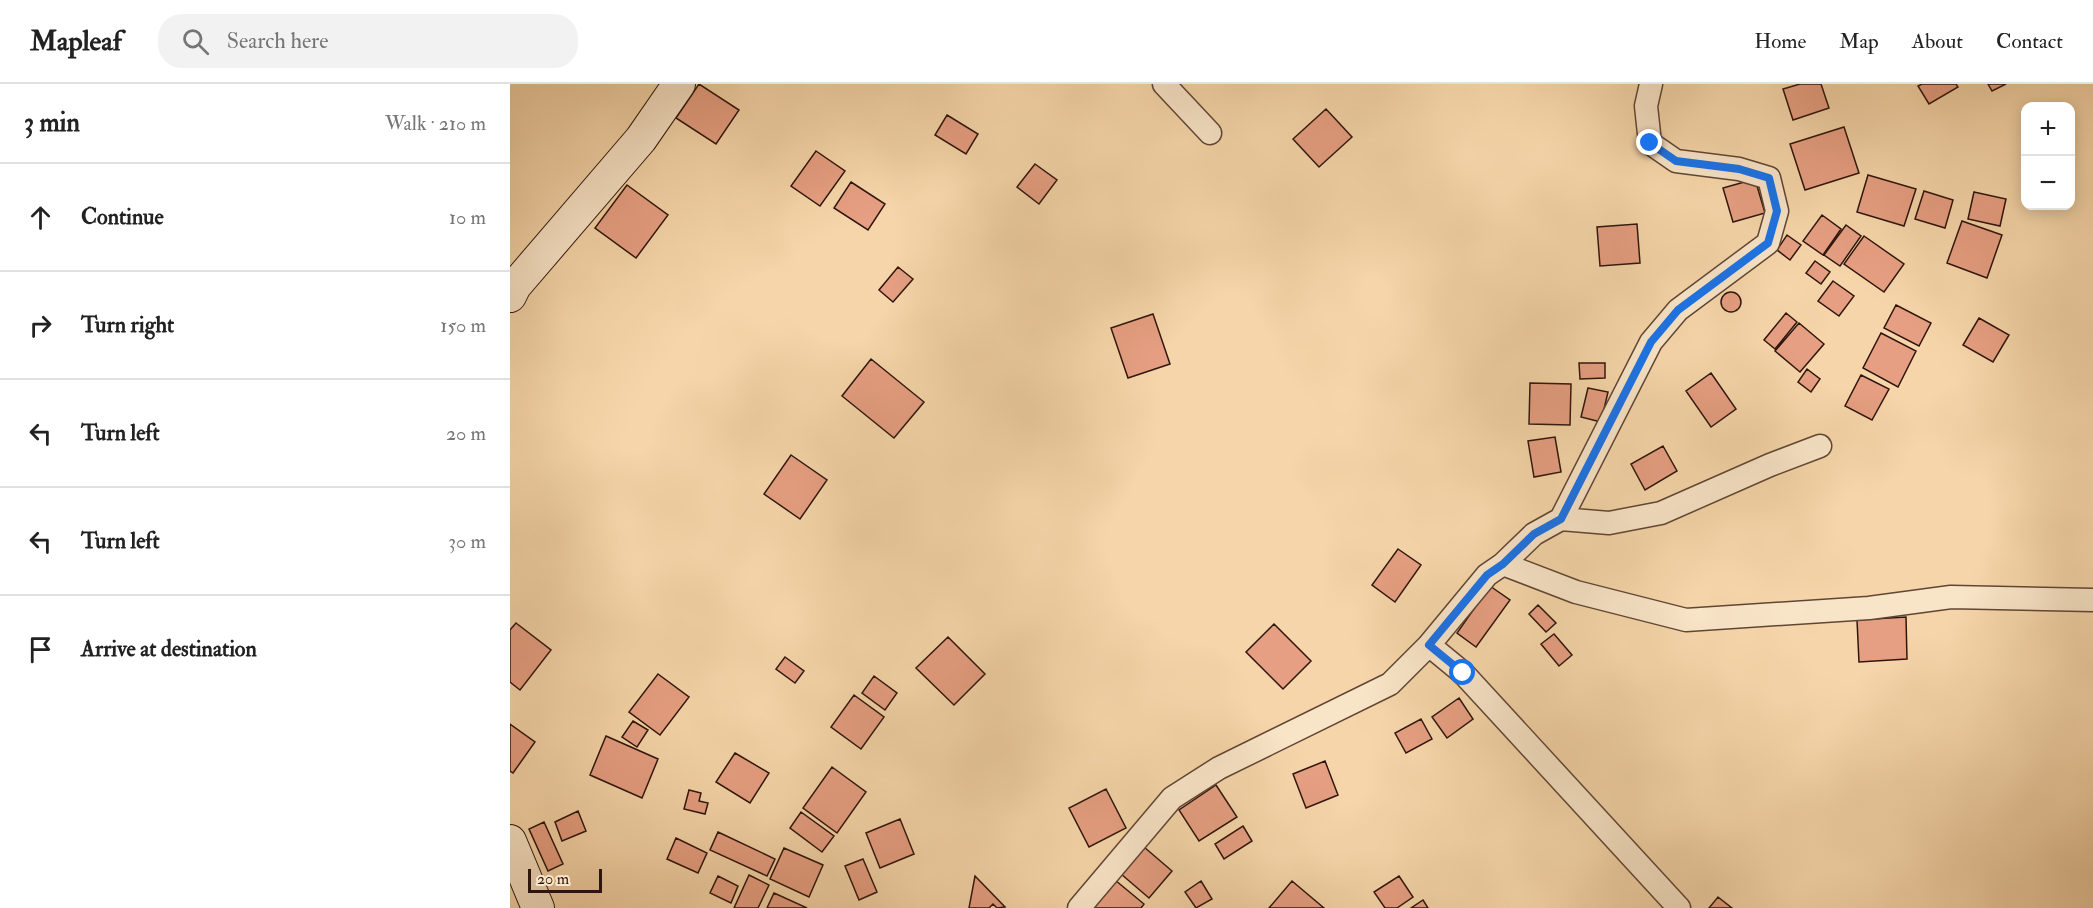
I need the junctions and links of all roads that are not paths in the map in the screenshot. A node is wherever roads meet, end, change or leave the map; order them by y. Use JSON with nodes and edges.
{"nodes":[{"id":1,"x":679,"y":84,"type":"edge"},
{"id":2,"x":1164,"y":84,"type":"edge"},
{"id":3,"x":1650,"y":84,"type":"edge"},
{"id":4,"x":1210,"y":133,"type":"dead end"},
{"id":5,"x":510,"y":296,"type":"edge"},
{"id":6,"x":1820,"y":446,"type":"dead end"},
{"id":7,"x":1561,"y":519,"type":"junction"},
{"id":8,"x":1503,"y":564,"type":"junction"},
{"id":9,"x":2093,"y":600,"type":"edge"},
{"id":10,"x":1429,"y":645,"type":"junction"},
{"id":11,"x":510,"y":841,"type":"edge"},
{"id":12,"x":535,"y":907,"type":"edge"},
{"id":13,"x":1079,"y":908,"type":"edge"},
{"id":14,"x":1679,"y":908,"type":"edge"}],
"edges":[{"from":1,"to":5,"type":"street"},
{"from":2,"to":4,"type":"street"},
{"from":3,"to":7,"type":"street"},
{"from":6,"to":7,"type":"street"},
{"from":7,"to":8,"type":"street"},
{"from":8,"to":9,"type":"street"},
{"from":8,"to":10,"type":"street"},
{"from":10,"to":13,"type":"street"},
{"from":10,"to":14,"type":"street"},
{"from":11,"to":12,"type":"street"}]}
